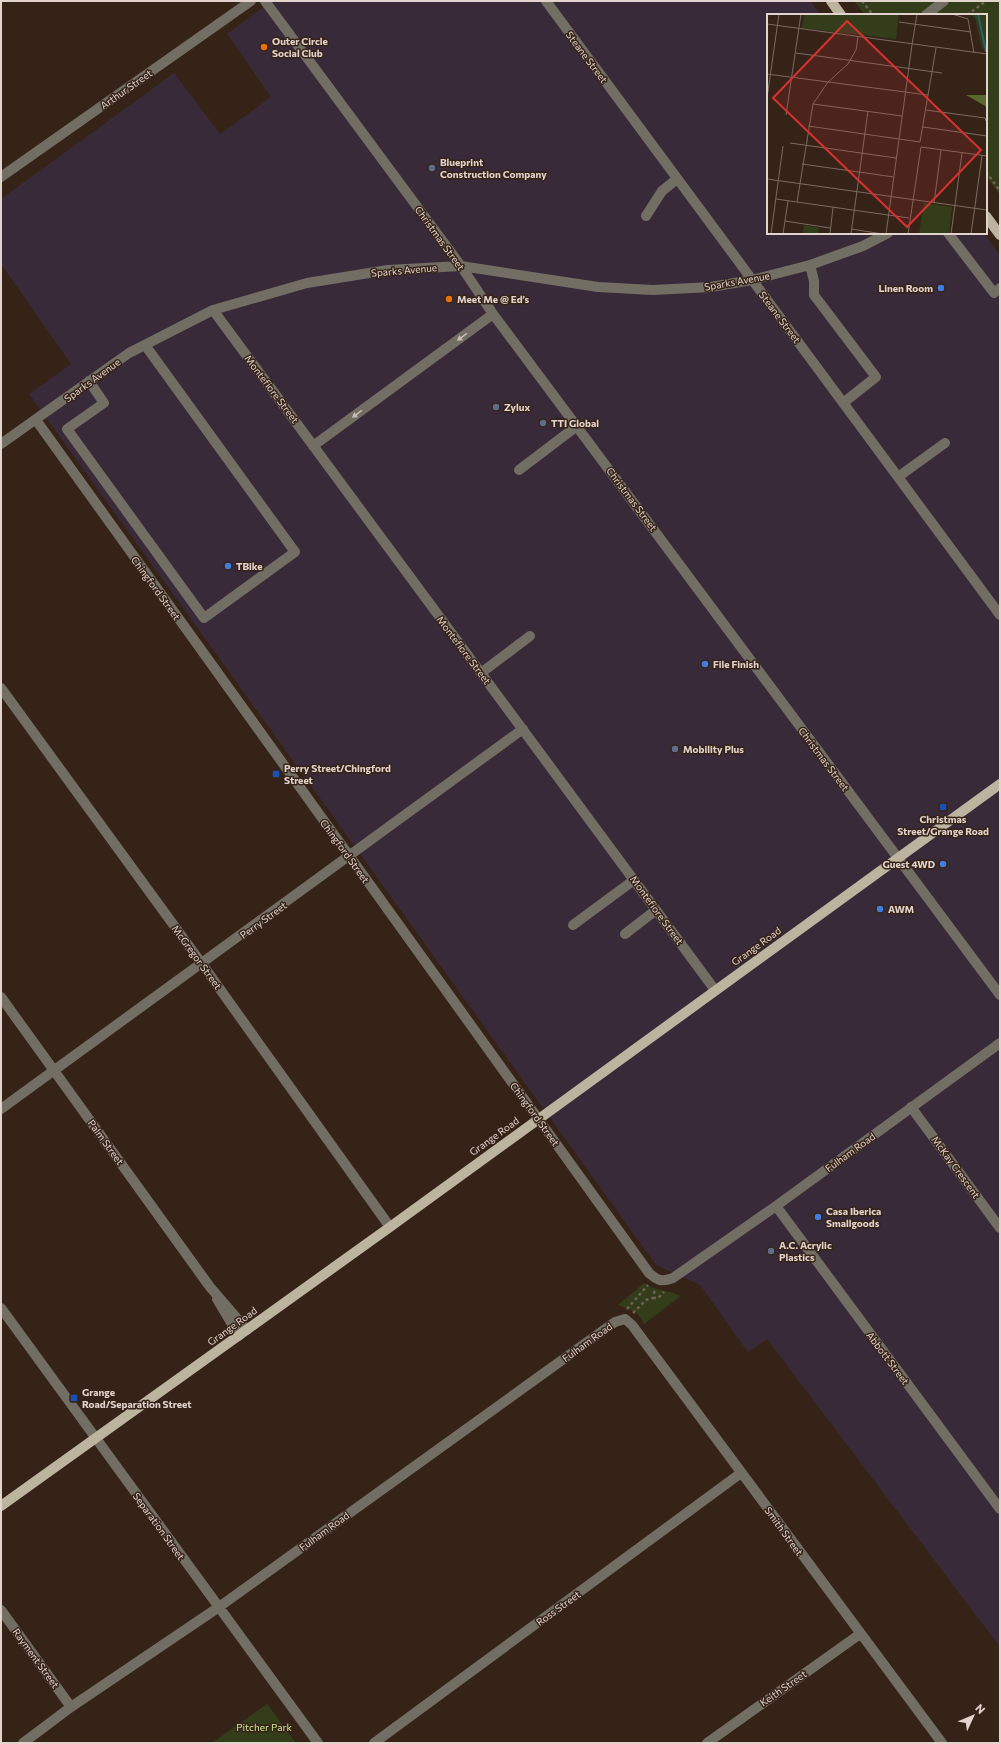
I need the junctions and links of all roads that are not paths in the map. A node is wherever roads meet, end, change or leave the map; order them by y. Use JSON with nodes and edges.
{"nodes":[{"id":1,"x":251,"y":1,"type":"edge"},
{"id":2,"x":265,"y":1,"type":"edge"},
{"id":3,"x":546,"y":1,"type":"edge"},
{"id":4,"x":831,"y":1,"type":"edge"},
{"id":5,"x":944,"y":1,"type":"edge"},
{"id":6,"x":840,"y":14,"type":"edge"},
{"id":7,"x":927,"y":14,"type":"edge"},
{"id":8,"x":1,"y":177,"type":"edge"},
{"id":9,"x":678,"y":179,"type":"junction"},
{"id":10,"x":646,"y":216,"type":"dead end"},
{"id":11,"x":987,"y":217,"type":"edge"},
{"id":12,"x":886,"y":234,"type":"edge"},
{"id":13,"x":949,"y":234,"type":"edge"},
{"id":14,"x":1000,"y":235,"type":"edge"},
{"id":15,"x":810,"y":265,"type":"junction"},
{"id":16,"x":461,"y":266,"type":"junction"},
{"id":17,"x":752,"y":280,"type":"junction"},
{"id":18,"x":1000,"y":288,"type":"edge"},
{"id":19,"x":213,"y":310,"type":"junction"},
{"id":20,"x":493,"y":314,"type":"junction"},
{"id":21,"x":145,"y":345,"type":"junction"},
{"id":22,"x":90,"y":381,"type":"junction"},
{"id":23,"x":843,"y":403,"type":"junction"},
{"id":24,"x":36,"y":420,"type":"junction"},
{"id":25,"x":577,"y":426,"type":"junction"},
{"id":26,"x":945,"y":443,"type":"dead end"},
{"id":27,"x":1,"y":444,"type":"edge"},
{"id":28,"x":314,"y":446,"type":"junction"},
{"id":29,"x":519,"y":470,"type":"dead end"},
{"id":30,"x":898,"y":477,"type":"junction"},
{"id":31,"x":1000,"y":615,"type":"edge"},
{"id":32,"x":530,"y":636,"type":"dead end"},
{"id":33,"x":481,"y":673,"type":"junction"},
{"id":34,"x":1,"y":688,"type":"edge"},
{"id":35,"x":523,"y":729,"type":"junction"},
{"id":36,"x":1000,"y":784,"type":"edge"},
{"id":37,"x":349,"y":857,"type":"junction"},
{"id":38,"x":898,"y":858,"type":"junction"},
{"id":39,"x":634,"y":880,"type":"junction"},
{"id":40,"x":656,"y":910,"type":"junction"},
{"id":41,"x":573,"y":925,"type":"dead end"},
{"id":42,"x":625,"y":934,"type":"dead end"},
{"id":43,"x":202,"y":964,"type":"junction"},
{"id":44,"x":715,"y":990,"type":"junction"},
{"id":45,"x":1000,"y":995,"type":"edge"},
{"id":46,"x":1,"y":997,"type":"edge"},
{"id":47,"x":1000,"y":1043,"type":"edge"},
{"id":48,"x":54,"y":1070,"type":"junction"},
{"id":49,"x":911,"y":1107,"type":"junction"},
{"id":50,"x":1,"y":1109,"type":"edge"},
{"id":51,"x":538,"y":1119,"type":"junction"},
{"id":52,"x":776,"y":1206,"type":"junction"},
{"id":53,"x":390,"y":1227,"type":"junction"},
{"id":54,"x":1000,"y":1228,"type":"edge"},
{"id":55,"x":657,"y":1280,"type":"joint"},
{"id":56,"x":210,"y":1287,"type":"junction"},
{"id":57,"x":1,"y":1308,"type":"edge"},
{"id":58,"x":625,"y":1320,"type":"joint"},
{"id":59,"x":248,"y":1330,"type":"junction"},
{"id":60,"x":239,"y":1336,"type":"junction"},
{"id":61,"x":94,"y":1438,"type":"junction"},
{"id":62,"x":741,"y":1472,"type":"junction"},
{"id":63,"x":1,"y":1506,"type":"edge"},
{"id":64,"x":1000,"y":1509,"type":"edge"},
{"id":65,"x":218,"y":1608,"type":"junction"},
{"id":66,"x":1,"y":1610,"type":"edge"},
{"id":67,"x":860,"y":1634,"type":"junction"},
{"id":68,"x":72,"y":1707,"type":"junction"},
{"id":69,"x":23,"y":1743,"type":"edge"},
{"id":70,"x":318,"y":1743,"type":"edge"},
{"id":71,"x":374,"y":1743,"type":"edge"},
{"id":72,"x":707,"y":1743,"type":"edge"},
{"id":73,"x":942,"y":1743,"type":"edge"}],
"edges":[{"from":1,"to":8,"type":"street","name":"Arthur Street"},
{"from":2,"to":16,"type":"street","name":"Christmas Street"},
{"from":3,"to":9,"type":"street","name":"Steane Street"},
{"from":4,"to":6,"type":"main road"},
{"from":5,"to":7,"type":"street"},
{"from":9,"to":10,"type":"street"},
{"from":9,"to":17,"type":"street","name":"Steane Street"},
{"from":11,"to":14,"type":"main road"},
{"from":12,"to":15,"type":"street","name":"Sparks Avenue"},
{"from":13,"to":18,"type":"street"},
{"from":15,"to":17,"type":"street","name":"Sparks Avenue"},
{"from":15,"to":23,"type":"street"},
{"from":16,"to":17,"type":"street","name":"Sparks Avenue"},
{"from":16,"to":19,"type":"street","name":"Sparks Avenue"},
{"from":16,"to":20,"type":"street","name":"Christmas Street"},
{"from":17,"to":23,"type":"street","name":"Steane Street"},
{"from":19,"to":21,"type":"street","name":"Sparks Avenue"},
{"from":19,"to":28,"type":"street","name":"Montefiore Street"},
{"from":20,"to":25,"type":"street","name":"Christmas Street"},
{"from":20,"to":28,"type":"street","one_way":true},
{"from":21,"to":22,"type":"street","name":"Sparks Avenue"},
{"from":21,"to":22,"type":"street"},
{"from":22,"to":24,"type":"street","name":"Sparks Avenue"},
{"from":23,"to":30,"type":"street","name":"Steane Street"},
{"from":24,"to":27,"type":"street","name":"Sparks Avenue"},
{"from":24,"to":37,"type":"street","name":"Chingford Street"},
{"from":25,"to":29,"type":"street"},
{"from":25,"to":38,"type":"street","name":"Christmas Street"},
{"from":26,"to":30,"type":"street"},
{"from":28,"to":33,"type":"street","name":"Montefiore Street"},
{"from":30,"to":31,"type":"street","name":"Steane Street"},
{"from":32,"to":33,"type":"street"},
{"from":33,"to":35,"type":"street","name":"Montefiore Street"},
{"from":34,"to":43,"type":"street","name":"McGregor Street"},
{"from":35,"to":37,"type":"street","name":"Perry Street"},
{"from":35,"to":39,"type":"street","name":"Montefiore Street"},
{"from":36,"to":38,"type":"main road","name":"Grange Road"},
{"from":37,"to":43,"type":"street","name":"Perry Street"},
{"from":37,"to":51,"type":"street","name":"Chingford Street"},
{"from":38,"to":44,"type":"main road","name":"Grange Road"},
{"from":38,"to":45,"type":"street","name":"Christmas Street"},
{"from":39,"to":40,"type":"street","name":"Montefiore Street"},
{"from":39,"to":41,"type":"street"},
{"from":40,"to":42,"type":"street"},
{"from":40,"to":44,"type":"street","name":"Montefiore Street"},
{"from":43,"to":48,"type":"street","name":"Perry Street"},
{"from":43,"to":53,"type":"street","name":"McGregor Street"},
{"from":44,"to":51,"type":"main road","name":"Grange Road"},
{"from":46,"to":48,"type":"street","name":"Palm Street"},
{"from":47,"to":49,"type":"street","name":"Fulham Road"},
{"from":48,"to":50,"type":"street","name":"Perry Street"},
{"from":48,"to":56,"type":"street","name":"Palm Street"},
{"from":49,"to":52,"type":"street","name":"Fulham Road"},
{"from":49,"to":54,"type":"street","name":"McKay Crescent"},
{"from":51,"to":53,"type":"main road","name":"Grange Road"},
{"from":51,"to":55,"type":"street","name":"Chingford Street"},
{"from":52,"to":55,"type":"street","name":"Fulham Road"},
{"from":52,"to":64,"type":"street","name":"Abbott Street"},
{"from":53,"to":59,"type":"main road","name":"Grange Road"},
{"from":56,"to":59,"type":"street","name":"Palm Street"},
{"from":56,"to":60,"type":"street","name":"Palm Street"},
{"from":57,"to":61,"type":"street","name":"Separation Street"},
{"from":58,"to":62,"type":"street","name":"Smith Street"},
{"from":58,"to":65,"type":"street","name":"Fulham Road"},
{"from":59,"to":60,"type":"main road","name":"Grange Road"},
{"from":60,"to":61,"type":"main road","name":"Grange Road"},
{"from":61,"to":63,"type":"main road","name":"Grange Road"},
{"from":61,"to":65,"type":"street","name":"Separation Street"},
{"from":62,"to":67,"type":"street","name":"Smith Street"},
{"from":62,"to":71,"type":"street","name":"Ross Street"},
{"from":65,"to":68,"type":"street","name":"Fulham Road"},
{"from":65,"to":70,"type":"street","name":"Separation Street"},
{"from":66,"to":68,"type":"street","name":"Rayment Street"},
{"from":67,"to":72,"type":"street","name":"Keith Street"},
{"from":67,"to":73,"type":"street","name":"Smith Street"},
{"from":68,"to":69,"type":"street","name":"Fulham Road"}]}
